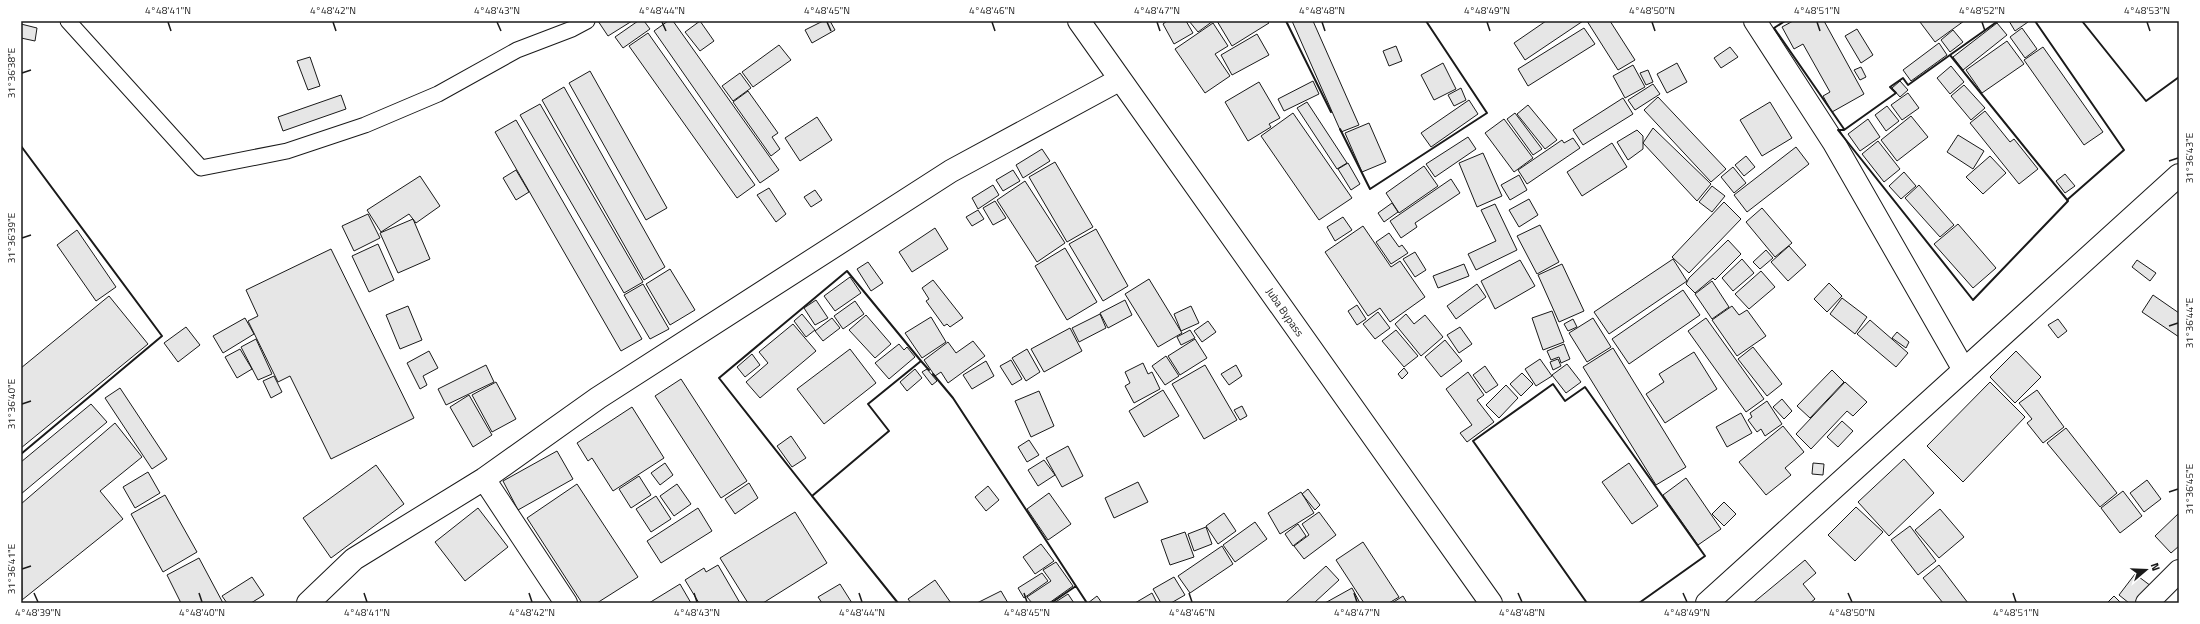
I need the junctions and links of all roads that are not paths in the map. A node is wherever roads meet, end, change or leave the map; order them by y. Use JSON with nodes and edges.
{"nodes":[{"id":1,"x":68,"y":21,"type":"edge"},
{"id":2,"x":587,"y":21,"type":"edge"},
{"id":3,"x":1079,"y":21,"type":"edge"},
{"id":4,"x":1756,"y":21,"type":"edge"},
{"id":5,"x":1119,"y":80,"type":"junction"},
{"id":6,"x":2179,"y":175,"type":"edge"},
{"id":7,"x":1964,"y":370,"type":"junction"},
{"id":8,"x":484,"y":479,"type":"junction"},
{"id":9,"x":2179,"y":571,"type":"edge"},
{"id":10,"x":308,"y":603,"type":"edge"},
{"id":11,"x":566,"y":603,"type":"edge"},
{"id":12,"x":1491,"y":603,"type":"edge"},
{"id":13,"x":1707,"y":603,"type":"edge"},
{"id":14,"x":2148,"y":603,"type":"edge"}],
"edges":[{"from":1,"to":2,"type":"lane"},
{"from":3,"to":5,"type":"street","name":"Juba Bypass"},
{"from":4,"to":7,"type":"street"},
{"from":5,"to":8,"type":"street"},
{"from":5,"to":12,"type":"street","name":"Juba Bypass"},
{"from":6,"to":7,"type":"street"},
{"from":7,"to":13,"type":"street"},
{"from":8,"to":10,"type":"street"},
{"from":8,"to":11,"type":"street"},
{"from":9,"to":14,"type":"street"}]}
